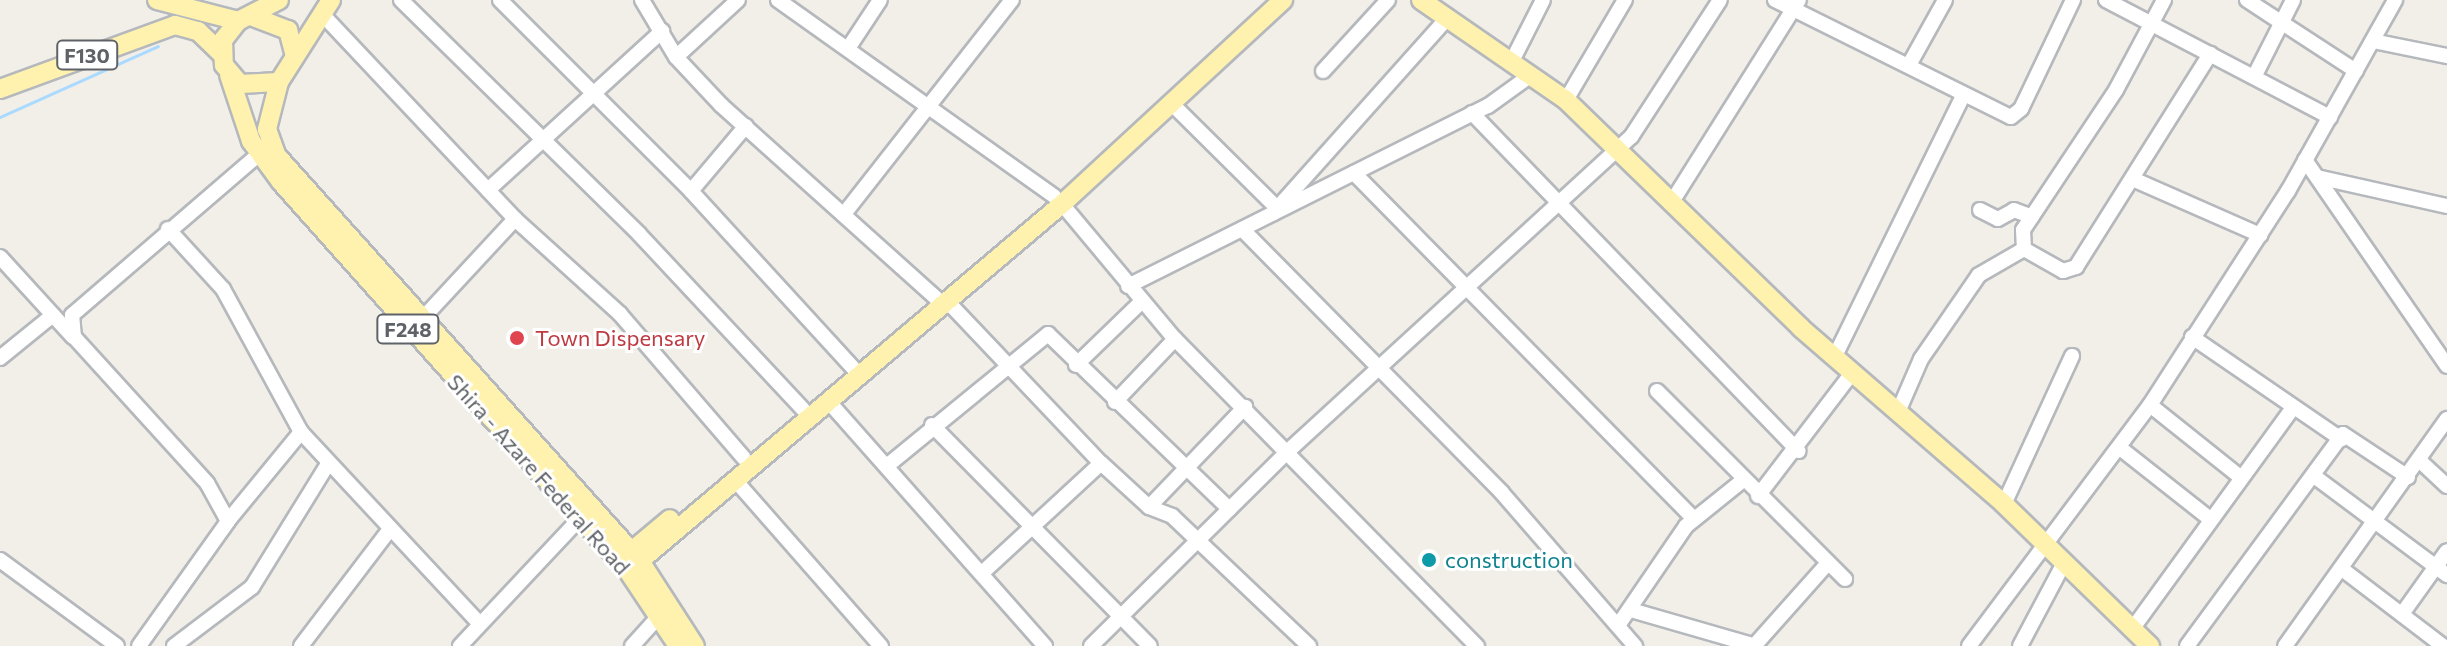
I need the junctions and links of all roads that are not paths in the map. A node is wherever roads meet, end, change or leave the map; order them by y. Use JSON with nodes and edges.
{"nodes":[{"id":1,"x":157,"y":0,"type":"edge"},
{"id":2,"x":279,"y":0,"type":"edge"},
{"id":3,"x":401,"y":0,"type":"edge"},
{"id":4,"x":500,"y":0,"type":"edge"},
{"id":5,"x":642,"y":0,"type":"edge"},
{"id":6,"x":738,"y":0,"type":"edge"},
{"id":7,"x":778,"y":0,"type":"edge"},
{"id":8,"x":880,"y":0,"type":"edge"},
{"id":9,"x":1012,"y":0,"type":"edge"},
{"id":10,"x":1267,"y":0,"type":"edge"},
{"id":11,"x":1283,"y":0,"type":"edge"},
{"id":12,"x":1388,"y":0,"type":"edge"},
{"id":13,"x":1421,"y":0,"type":"edge"},
{"id":14,"x":1543,"y":0,"type":"edge"},
{"id":15,"x":1625,"y":0,"type":"edge"},
{"id":16,"x":1720,"y":0,"type":"edge"},
{"id":17,"x":1775,"y":0,"type":"edge"},
{"id":18,"x":1945,"y":0,"type":"edge"},
{"id":19,"x":2073,"y":0,"type":"edge"},
{"id":20,"x":2106,"y":0,"type":"edge"},
{"id":21,"x":2164,"y":0,"type":"edge"},
{"id":22,"x":2247,"y":0,"type":"edge"},
{"id":23,"x":2293,"y":0,"type":"edge"},
{"id":24,"x":2395,"y":0,"type":"edge"},
{"id":25,"x":1796,"y":4,"type":"edge"},
{"id":26,"x":326,"y":7,"type":"edge"},
{"id":27,"x":1448,"y":17,"type":"junction"},
{"id":28,"x":244,"y":18,"type":"junction"},
{"id":29,"x":2284,"y":18,"type":"junction"},
{"id":30,"x":2153,"y":24,"type":"junction"},
{"id":31,"x":662,"y":31,"type":"junction"},
{"id":32,"x":2373,"y":41,"type":"junction"},
{"id":33,"x":849,"y":47,"type":"junction"},
{"id":34,"x":221,"y":53,"type":"junction"},
{"id":35,"x":2210,"y":54,"type":"junction"},
{"id":36,"x":295,"y":56,"type":"junction"},
{"id":37,"x":2447,"y":56,"type":"edge"},
{"id":38,"x":676,"y":57,"type":"junction"},
{"id":39,"x":1512,"y":61,"type":"junction"},
{"id":40,"x":1909,"y":65,"type":"junction"},
{"id":41,"x":1323,"y":71,"type":"dead end"},
{"id":42,"x":2356,"y":71,"type":"junction"},
{"id":43,"x":229,"y":75,"type":"junction"},
{"id":44,"x":1531,"y":75,"type":"junction"},
{"id":45,"x":2254,"y":77,"type":"junction"},
{"id":46,"x":279,"y":82,"type":"junction"},
{"id":47,"x":0,"y":89,"type":"edge"},
{"id":48,"x":592,"y":95,"type":"junction"},
{"id":49,"x":1963,"y":96,"type":"junction"},
{"id":50,"x":1566,"y":100,"type":"junction"},
{"id":51,"x":1171,"y":103,"type":"junction"},
{"id":52,"x":931,"y":106,"type":"junction"},
{"id":53,"x":1472,"y":113,"type":"junction"},
{"id":54,"x":2330,"y":117,"type":"junction"},
{"id":55,"x":746,"y":126,"type":"junction"},
{"id":56,"x":543,"y":140,"type":"junction"},
{"id":57,"x":1617,"y":148,"type":"junction"},
{"id":58,"x":259,"y":154,"type":"junction"},
{"id":59,"x":2305,"y":160,"type":"junction"},
{"id":60,"x":1354,"y":173,"type":"junction"},
{"id":61,"x":2317,"y":177,"type":"junction"},
{"id":62,"x":2135,"y":180,"type":"junction"},
{"id":63,"x":488,"y":190,"type":"junction"},
{"id":64,"x":691,"y":191,"type":"junction"},
{"id":65,"x":1058,"y":200,"type":"junction"},
{"id":66,"x":1673,"y":200,"type":"junction"},
{"id":67,"x":1559,"y":201,"type":"junction"},
{"id":68,"x":2447,"y":206,"type":"edge"},
{"id":69,"x":1274,"y":210,"type":"junction"},
{"id":70,"x":1980,"y":210,"type":"dead end"},
{"id":71,"x":844,"y":214,"type":"junction"},
{"id":72,"x":2032,"y":217,"type":"junction"},
{"id":73,"x":515,"y":219,"type":"junction"},
{"id":74,"x":168,"y":229,"type":"junction"},
{"id":75,"x":1243,"y":230,"type":"junction"},
{"id":76,"x":2260,"y":235,"type":"junction"},
{"id":77,"x":2024,"y":249,"type":"junction"},
{"id":78,"x":0,"y":257,"type":"edge"},
{"id":79,"x":363,"y":266,"type":"junction"},
{"id":80,"x":1128,"y":286,"type":"junction"},
{"id":81,"x":1465,"y":287,"type":"junction"},
{"id":82,"x":942,"y":300,"type":"junction"},
{"id":83,"x":1141,"y":302,"type":"junction"},
{"id":84,"x":53,"y":315,"type":"junction"},
{"id":85,"x":423,"y":318,"type":"junction"},
{"id":86,"x":74,"y":337,"type":"junction"},
{"id":87,"x":2192,"y":337,"type":"junction"},
{"id":88,"x":1175,"y":339,"type":"junction"},
{"id":89,"x":2072,"y":356,"type":"dead end"},
{"id":90,"x":0,"y":358,"type":"edge"},
{"id":91,"x":1834,"y":358,"type":"junction"},
{"id":92,"x":1003,"y":364,"type":"junction"},
{"id":93,"x":1076,"y":365,"type":"junction"},
{"id":94,"x":2447,"y":366,"type":"edge"},
{"id":95,"x":853,"y":368,"type":"junction"},
{"id":96,"x":1375,"y":370,"type":"junction"},
{"id":97,"x":1852,"y":373,"type":"junction"},
{"id":98,"x":1657,"y":391,"type":"dead end"},
{"id":99,"x":829,"y":402,"type":"junction"},
{"id":100,"x":1115,"y":402,"type":"junction"},
{"id":101,"x":2150,"y":405,"type":"junction"},
{"id":102,"x":1245,"y":407,"type":"junction"},
{"id":103,"x":2293,"y":408,"type":"junction"},
{"id":104,"x":803,"y":409,"type":"junction"},
{"id":105,"x":1898,"y":412,"type":"junction"},
{"id":106,"x":2447,"y":421,"type":"edge"},
{"id":107,"x":932,"y":425,"type":"junction"},
{"id":108,"x":301,"y":432,"type":"junction"},
{"id":109,"x":2341,"y":439,"type":"junction"},
{"id":110,"x":2120,"y":448,"type":"junction"},
{"id":111,"x":1798,"y":451,"type":"junction"},
{"id":112,"x":1287,"y":452,"type":"junction"},
{"id":113,"x":744,"y":458,"type":"junction"},
{"id":114,"x":2419,"y":460,"type":"junction"},
{"id":115,"x":1101,"y":463,"type":"junction"},
{"id":116,"x":328,"y":464,"type":"junction"},
{"id":117,"x":888,"y":465,"type":"junction"},
{"id":118,"x":1184,"y":468,"type":"junction"},
{"id":119,"x":2239,"y":476,"type":"junction"},
{"id":120,"x":2314,"y":476,"type":"junction"},
{"id":121,"x":2408,"y":477,"type":"junction"},
{"id":122,"x":735,"y":480,"type":"junction"},
{"id":123,"x":1742,"y":481,"type":"junction"},
{"id":124,"x":2447,"y":486,"type":"edge"},
{"id":125,"x":1758,"y":496,"type":"junction"},
{"id":126,"x":2004,"y":504,"type":"junction"},
{"id":127,"x":1149,"y":507,"type":"junction"},
{"id":128,"x":1229,"y":509,"type":"junction"},
{"id":129,"x":580,"y":518,"type":"junction"},
{"id":130,"x":2209,"y":518,"type":"junction"},
{"id":131,"x":1694,"y":519,"type":"junction"},
{"id":132,"x":228,"y":521,"type":"junction"},
{"id":133,"x":2376,"y":524,"type":"junction"},
{"id":134,"x":609,"y":528,"type":"junction"},
{"id":135,"x":390,"y":529,"type":"junction"},
{"id":136,"x":663,"y":532,"type":"junction"},
{"id":137,"x":1031,"y":532,"type":"junction"},
{"id":138,"x":1199,"y":539,"type":"junction"},
{"id":139,"x":2047,"y":544,"type":"junction"},
{"id":140,"x":2447,"y":551,"type":"edge"},
{"id":141,"x":0,"y":560,"type":"edge"},
{"id":142,"x":630,"y":561,"type":"junction"},
{"id":143,"x":2065,"y":561,"type":"junction"},
{"id":144,"x":1828,"y":563,"type":"junction"},
{"id":145,"x":2342,"y":569,"type":"junction"},
{"id":146,"x":2441,"y":570,"type":"edge"},
{"id":147,"x":982,"y":573,"type":"junction"},
{"id":148,"x":1845,"y":579,"type":"dead end"},
{"id":149,"x":661,"y":589,"type":"junction"},
{"id":150,"x":1631,"y":610,"type":"junction"},
{"id":151,"x":2402,"y":614,"type":"junction"},
{"id":152,"x":660,"y":615,"type":"junction"},
{"id":153,"x":1122,"y":615,"type":"junction"},
{"id":154,"x":478,"y":622,"type":"junction"},
{"id":155,"x":1619,"y":624,"type":"junction"},
{"id":156,"x":2133,"y":628,"type":"junction"},
{"id":157,"x":2292,"y":643,"type":"edge"},
{"id":158,"x":117,"y":646,"type":"edge"},
{"id":159,"x":139,"y":646,"type":"edge"},
{"id":160,"x":174,"y":646,"type":"edge"},
{"id":161,"x":301,"y":646,"type":"edge"},
{"id":162,"x":460,"y":646,"type":"edge"},
{"id":163,"x":632,"y":646,"type":"edge"},
{"id":164,"x":678,"y":646,"type":"edge"},
{"id":165,"x":695,"y":646,"type":"edge"},
{"id":166,"x":881,"y":646,"type":"edge"},
{"id":167,"x":1045,"y":646,"type":"edge"},
{"id":168,"x":1091,"y":646,"type":"edge"},
{"id":169,"x":1150,"y":646,"type":"edge"},
{"id":170,"x":1309,"y":646,"type":"edge"},
{"id":171,"x":1477,"y":646,"type":"edge"},
{"id":172,"x":1635,"y":646,"type":"edge"},
{"id":173,"x":1755,"y":646,"type":"edge"},
{"id":174,"x":1969,"y":646,"type":"edge"},
{"id":175,"x":2020,"y":646,"type":"edge"},
{"id":176,"x":2150,"y":646,"type":"edge"},
{"id":177,"x":2187,"y":646,"type":"edge"},
{"id":178,"x":2443,"y":646,"type":"edge"}],
"edges":[{"from":1,"to":28,"type":"main road"},
{"from":2,"to":28,"type":"main road"},
{"from":3,"to":56,"type":"street"},
{"from":4,"to":48,"type":"street"},
{"from":5,"to":31,"type":"street"},
{"from":6,"to":38,"type":"street"},
{"from":7,"to":33,"type":"street"},
{"from":8,"to":33,"type":"street"},
{"from":9,"to":52,"type":"street"},
{"from":10,"to":65,"type":"main road"},
{"from":11,"to":51,"type":"main road"},
{"from":12,"to":41,"type":"street"},
{"from":13,"to":27,"type":"main road"},
{"from":14,"to":39,"type":"street"},
{"from":15,"to":50,"type":"street"},
{"from":16,"to":57,"type":"street"},
{"from":17,"to":25,"type":"street"},
{"from":18,"to":40,"type":"street"},
{"from":19,"to":49,"type":"street"},
{"from":20,"to":30,"type":"street"},
{"from":21,"to":30,"type":"street"},
{"from":22,"to":29,"type":"street"},
{"from":23,"to":29,"type":"street"},
{"from":24,"to":32,"type":"street"},
{"from":25,"to":40,"type":"street"},
{"from":25,"to":66,"type":"street"},
{"from":26,"to":36,"type":"main road"},
{"from":26,"to":63,"type":"street"},
{"from":27,"to":39,"type":"main road"},
{"from":27,"to":69,"type":"street"},
{"from":28,"to":34,"type":"main road"},
{"from":28,"to":36,"type":"main road"},
{"from":29,"to":42,"type":"street"},
{"from":29,"to":45,"type":"street"},
{"from":30,"to":35,"type":"street"},
{"from":30,"to":72,"type":"street"},
{"from":31,"to":38,"type":"street"},
{"from":31,"to":48,"type":"street"},
{"from":32,"to":37,"type":"street"},
{"from":32,"to":42,"type":"street"},
{"from":33,"to":52,"type":"street"},
{"from":34,"to":43,"type":"main road"},
{"from":34,"to":47,"type":"main road","number":"F130"},
{"from":35,"to":45,"type":"street"},
{"from":35,"to":62,"type":"street"},
{"from":36,"to":46,"type":"main road"},
{"from":38,"to":55,"type":"street"},
{"from":39,"to":44,"type":"main road"},
{"from":40,"to":49,"type":"street"},
{"from":42,"to":54,"type":"street"},
{"from":43,"to":46,"type":"main road"},
{"from":43,"to":58,"type":"main road","name":"Shira - Azare Federal Road","number":"F248"},
{"from":44,"to":50,"type":"main road"},
{"from":44,"to":53,"type":"street"},
{"from":45,"to":54,"type":"street"},
{"from":46,"to":79,"type":"main road","name":"Shira - Azare Federal Road","number":"F248"},
{"from":48,"to":56,"type":"street"},
{"from":48,"to":64,"type":"street"},
{"from":49,"to":91,"type":"street"},
{"from":50,"to":57,"type":"main road"},
{"from":51,"to":65,"type":"main road"},
{"from":51,"to":69,"type":"street"},
{"from":52,"to":65,"type":"street"},
{"from":52,"to":71,"type":"street"},
{"from":53,"to":60,"type":"street"},
{"from":53,"to":67,"type":"street"},
{"from":54,"to":59,"type":"street"},
{"from":55,"to":64,"type":"street"},
{"from":55,"to":71,"type":"street"},
{"from":56,"to":63,"type":"street"},
{"from":56,"to":104,"type":"street"},
{"from":57,"to":66,"type":"main road"},
{"from":57,"to":67,"type":"street"},
{"from":58,"to":74,"type":"street"},
{"from":58,"to":79,"type":"main road","name":"Shira - Azare Federal Road","number":"F248"},
{"from":59,"to":61,"type":"street"},
{"from":59,"to":76,"type":"street"},
{"from":60,"to":69,"type":"street"},
{"from":60,"to":81,"type":"street"},
{"from":61,"to":68,"type":"street"},
{"from":61,"to":94,"type":"street"},
{"from":62,"to":76,"type":"street"},
{"from":62,"to":77,"type":"street"},
{"from":63,"to":73,"type":"street"},
{"from":64,"to":95,"type":"street"},
{"from":65,"to":80,"type":"street"},
{"from":65,"to":82,"type":"main road"},
{"from":66,"to":91,"type":"main road"},
{"from":67,"to":81,"type":"street"},
{"from":67,"to":111,"type":"street"},
{"from":69,"to":75,"type":"street"},
{"from":70,"to":72,"type":"street"},
{"from":71,"to":82,"type":"street"},
{"from":72,"to":77,"type":"street"},
{"from":73,"to":85,"type":"street"},
{"from":73,"to":113,"type":"street"},
{"from":74,"to":86,"type":"street"},
{"from":74,"to":108,"type":"street"},
{"from":75,"to":80,"type":"street"},
{"from":75,"to":96,"type":"street"},
{"from":76,"to":87,"type":"street"},
{"from":77,"to":105,"type":"street"},
{"from":78,"to":84,"type":"street"},
{"from":79,"to":85,"type":"main road","name":"Shira - Azare Federal Road","number":"F248"},
{"from":79,"to":129,"type":"main road","name":"Shira - Azare Federal Road","number":"F248"},
{"from":80,"to":83,"type":"street"},
{"from":81,"to":96,"type":"street"},
{"from":81,"to":131,"type":"street"},
{"from":82,"to":92,"type":"street"},
{"from":82,"to":95,"type":"main road"},
{"from":82,"to":99,"type":"main road"},
{"from":83,"to":88,"type":"street"},
{"from":83,"to":93,"type":"street"},
{"from":84,"to":86,"type":"street"},
{"from":84,"to":90,"type":"street"},
{"from":85,"to":134,"type":"main road","name":"Shira - Azare Federal Road","number":"F248"},
{"from":86,"to":132,"type":"street"},
{"from":87,"to":101,"type":"street"},
{"from":87,"to":103,"type":"street"},
{"from":88,"to":100,"type":"street"},
{"from":88,"to":102,"type":"street"},
{"from":89,"to":126,"type":"street"},
{"from":91,"to":97,"type":"main road"},
{"from":92,"to":93,"type":"street"},
{"from":92,"to":107,"type":"street"},
{"from":92,"to":115,"type":"street"},
{"from":93,"to":100,"type":"street"},
{"from":95,"to":104,"type":"main road"},
{"from":96,"to":112,"type":"street"},
{"from":96,"to":155,"type":"street"},
{"from":97,"to":105,"type":"main road"},
{"from":97,"to":111,"type":"street"},
{"from":98,"to":123,"type":"street"},
{"from":99,"to":117,"type":"street"},
{"from":99,"to":122,"type":"main road"},
{"from":100,"to":118,"type":"street"},
{"from":101,"to":110,"type":"street"},
{"from":101,"to":119,"type":"street"},
{"from":102,"to":112,"type":"street"},
{"from":102,"to":118,"type":"street"},
{"from":103,"to":109,"type":"street"},
{"from":103,"to":119,"type":"street"},
{"from":104,"to":113,"type":"main road"},
{"from":105,"to":126,"type":"main road"},
{"from":106,"to":114,"type":"street"},
{"from":107,"to":117,"type":"street"},
{"from":107,"to":137,"type":"street"},
{"from":108,"to":116,"type":"street"},
{"from":108,"to":132,"type":"street"},
{"from":109,"to":120,"type":"street"},
{"from":109,"to":121,"type":"street"},
{"from":110,"to":130,"type":"street"},
{"from":110,"to":139,"type":"street"},
{"from":111,"to":125,"type":"street"},
{"from":112,"to":128,"type":"street"},
{"from":112,"to":171,"type":"street"},
{"from":113,"to":136,"type":"main road"},
{"from":114,"to":121,"type":"street"},
{"from":114,"to":124,"type":"street"},
{"from":115,"to":127,"type":"street"},
{"from":115,"to":137,"type":"street"},
{"from":116,"to":135,"type":"street"},
{"from":116,"to":160,"type":"street"},
{"from":117,"to":147,"type":"street"},
{"from":118,"to":127,"type":"street"},
{"from":118,"to":128,"type":"street"},
{"from":119,"to":130,"type":"street"},
{"from":120,"to":133,"type":"street"},
{"from":120,"to":177,"type":"street"},
{"from":121,"to":133,"type":"street"},
{"from":122,"to":136,"type":"main road"},
{"from":122,"to":166,"type":"street"},
{"from":123,"to":125,"type":"street"},
{"from":123,"to":131,"type":"street"},
{"from":125,"to":144,"type":"street"},
{"from":126,"to":139,"type":"main road"},
{"from":127,"to":138,"type":"street"},
{"from":128,"to":138,"type":"street"},
{"from":129,"to":142,"type":"main road","name":"Shira - Azare Federal Road","number":"F248"},
{"from":129,"to":154,"type":"street"},
{"from":130,"to":156,"type":"street"},
{"from":131,"to":150,"type":"street"},
{"from":132,"to":159,"type":"street"},
{"from":133,"to":145,"type":"street"},
{"from":133,"to":146,"type":"street"},
{"from":134,"to":136,"type":"main road"},
{"from":134,"to":142,"type":"main road","name":"Shira - Azare Federal Road","number":"F248"},
{"from":135,"to":154,"type":"street"},
{"from":135,"to":161,"type":"street"},
{"from":136,"to":142,"type":"main road"},
{"from":136,"to":149,"type":"main road"},
{"from":137,"to":147,"type":"street"},
{"from":137,"to":153,"type":"street"},
{"from":138,"to":153,"type":"street"},
{"from":138,"to":170,"type":"street"},
{"from":139,"to":143,"type":"main road"},
{"from":139,"to":174,"type":"street"},
{"from":140,"to":146,"type":"street"},
{"from":141,"to":158,"type":"street"},
{"from":142,"to":149,"type":"main road","name":"Shira - Azare Federal Road","number":"F248"},
{"from":142,"to":152,"type":"main road","name":"Shira - Azare Federal Road","number":"F248"},
{"from":143,"to":156,"type":"main road"},
{"from":143,"to":175,"type":"street"},
{"from":144,"to":148,"type":"street"},
{"from":144,"to":173,"type":"street"},
{"from":145,"to":151,"type":"street"},
{"from":145,"to":157,"type":"street"},
{"from":146,"to":151,"type":"street"},
{"from":147,"to":167,"type":"street"},
{"from":149,"to":165,"type":"main road","name":"Shira - Azare Federal Road","number":"F248"},
{"from":150,"to":155,"type":"street"},
{"from":150,"to":173,"type":"street"},
{"from":151,"to":178,"type":"street"},
{"from":152,"to":163,"type":"street"},
{"from":152,"to":164,"type":"main road","name":"Shira - Azare Federal Road","number":"F248"},
{"from":153,"to":168,"type":"street"},
{"from":153,"to":169,"type":"street"},
{"from":154,"to":162,"type":"street"},
{"from":155,"to":172,"type":"street"},
{"from":156,"to":176,"type":"main road"}]}
